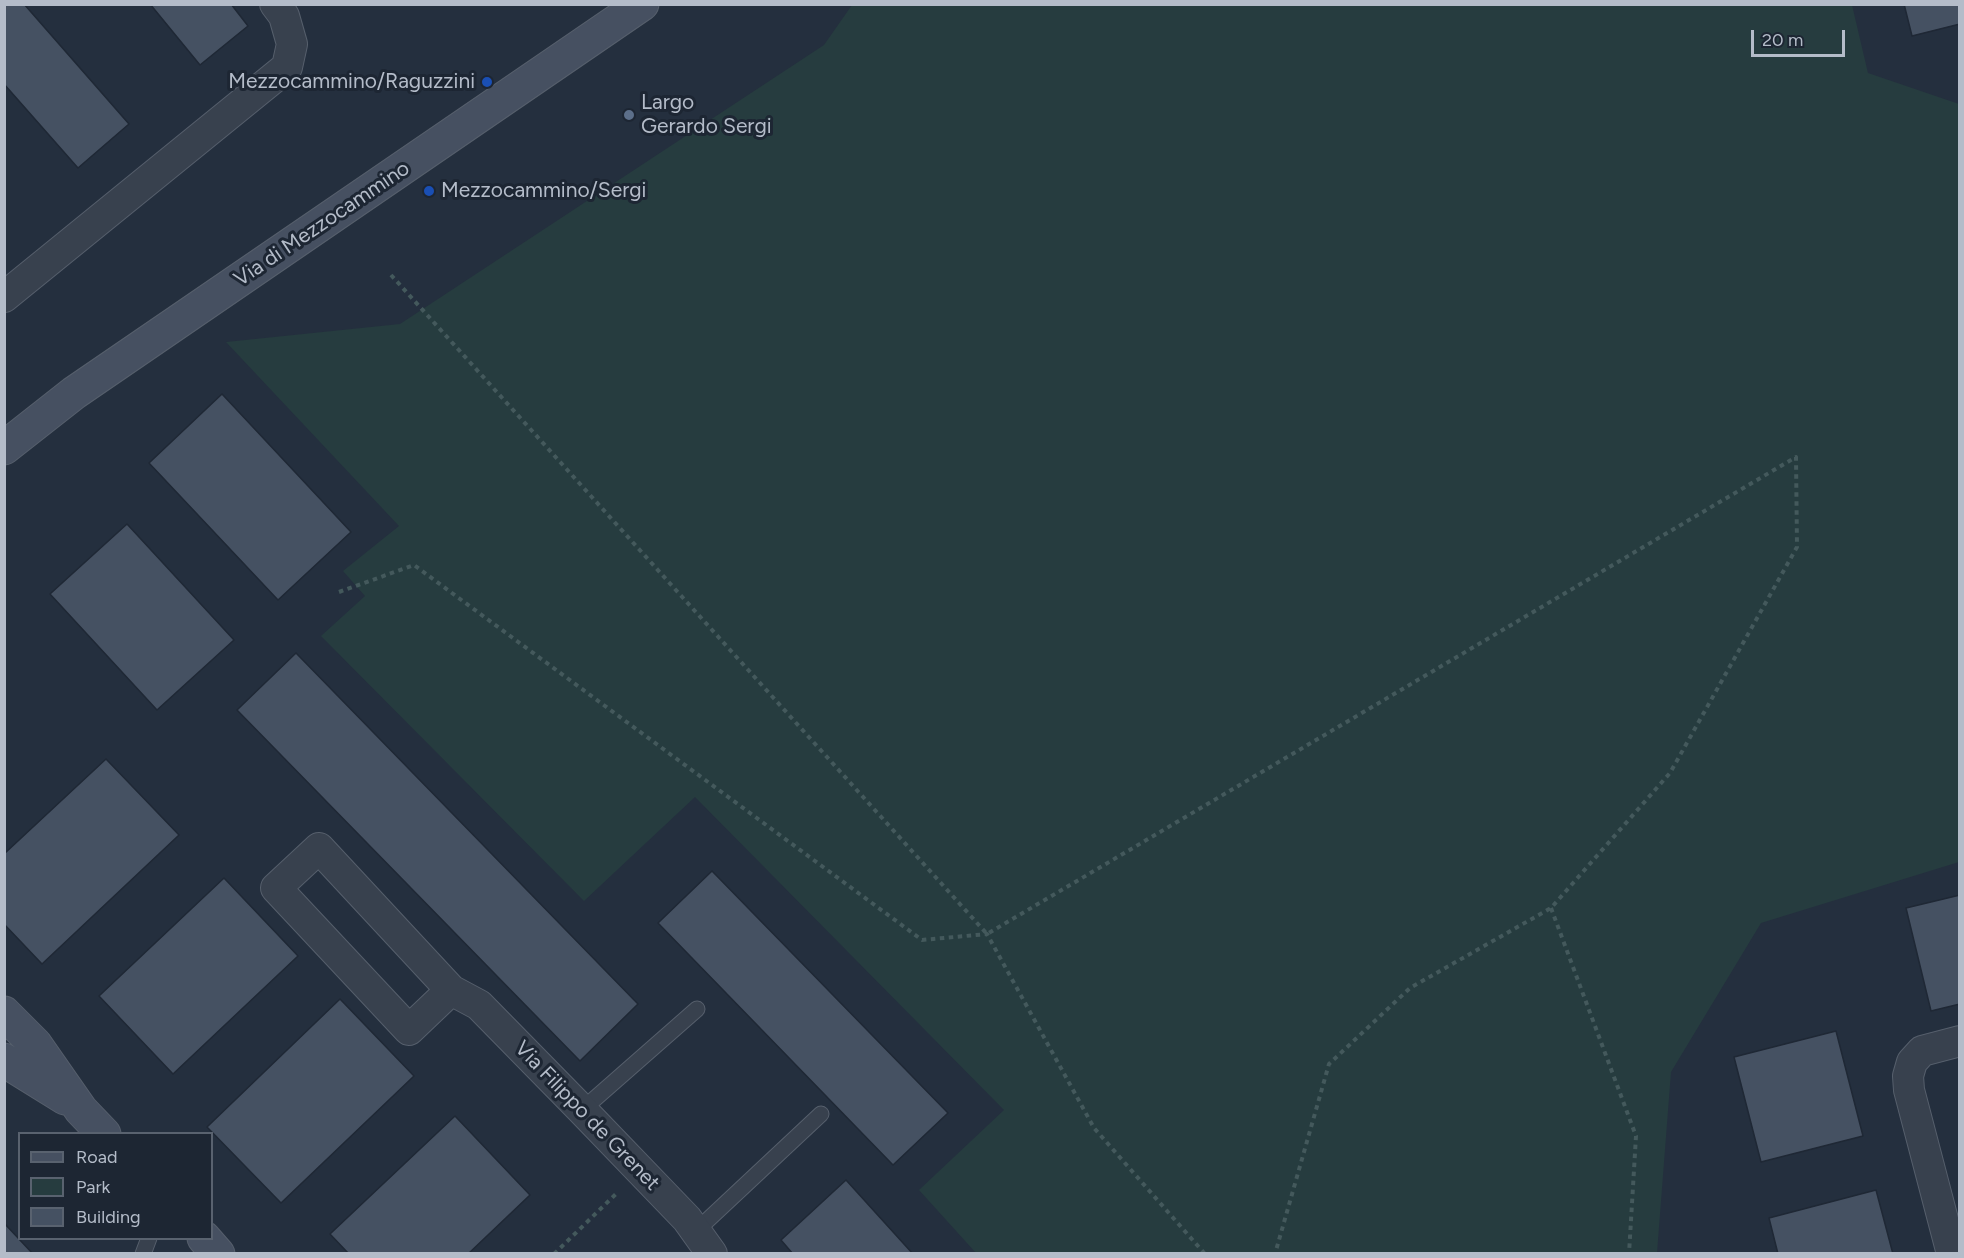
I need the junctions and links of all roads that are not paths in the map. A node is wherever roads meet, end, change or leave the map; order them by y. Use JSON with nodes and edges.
{"nodes":[{"id":1,"x":275,"y":4,"type":"edge"},
{"id":2,"x":634,"y":7,"type":"edge"},
{"id":3,"x":4,"y":297,"type":"edge"},
{"id":4,"x":4,"y":448,"type":"edge"},
{"id":5,"x":452,"y":990,"type":"junction"},
{"id":6,"x":697,"y":1009,"type":"dead end"},
{"id":7,"x":4,"y":1013,"type":"edge"},
{"id":8,"x":1959,"y":1041,"type":"edge"},
{"id":9,"x":4,"y":1060,"type":"edge"},
{"id":10,"x":81,"y":1110,"type":"junction"},
{"id":11,"x":582,"y":1110,"type":"junction"},
{"id":12,"x":821,"y":1114,"type":"dead end"},
{"id":13,"x":102,"y":1132,"type":"edge"},
{"id":14,"x":149,"y":1240,"type":"edge"},
{"id":15,"x":205,"y":1240,"type":"edge"},
{"id":16,"x":704,"y":1242,"type":"edge"},
{"id":17,"x":143,"y":1254,"type":"edge"},
{"id":18,"x":218,"y":1254,"type":"edge"},
{"id":19,"x":1952,"y":1254,"type":"edge"}],
"edges":[{"from":1,"to":3,"type":"street"},
{"from":2,"to":4,"type":"street","name":"Via di Mezzocammino"},
{"from":5,"to":5,"type":"street","name":"Via Filippo de Grenet"},
{"from":5,"to":11,"type":"street","name":"Via Filippo de Grenet"},
{"from":6,"to":11,"type":"lane"},
{"from":7,"to":10,"type":"street"},
{"from":8,"to":19,"type":"street"},
{"from":9,"to":10,"type":"street"},
{"from":10,"to":13,"type":"street"},
{"from":11,"to":16,"type":"street","name":"Via Filippo de Grenet"},
{"from":12,"to":16,"type":"lane"},
{"from":14,"to":17,"type":"lane"},
{"from":15,"to":18,"type":"street"}]}
